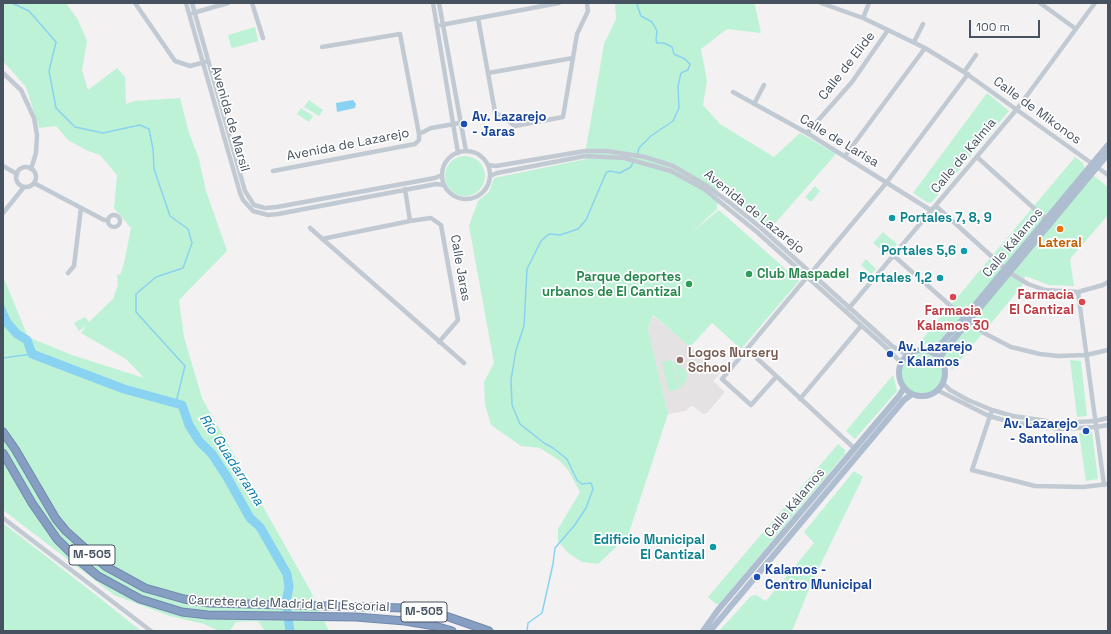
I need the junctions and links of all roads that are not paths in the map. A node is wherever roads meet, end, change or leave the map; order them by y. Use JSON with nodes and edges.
{"nodes":[{"id":1,"x":135,"y":3,"type":"edge"},
{"id":2,"x":186,"y":3,"type":"edge"},
{"id":3,"x":192,"y":3,"type":"edge"},
{"id":4,"x":228,"y":3,"type":"edge"},
{"id":5,"x":252,"y":3,"type":"edge"},
{"id":6,"x":433,"y":3,"type":"edge"},
{"id":7,"x":439,"y":3,"type":"edge"},
{"id":8,"x":559,"y":3,"type":"edge"},
{"id":9,"x":586,"y":3,"type":"edge"},
{"id":10,"x":821,"y":3,"type":"edge"},
{"id":11,"x":869,"y":3,"type":"edge"},
{"id":12,"x":1040,"y":3,"type":"edge"},
{"id":13,"x":1095,"y":3,"type":"edge"},
{"id":14,"x":195,"y":12,"type":"junction"},
{"id":15,"x":190,"y":14,"type":"junction"},
{"id":16,"x":478,"y":18,"type":"junction"},
{"id":17,"x":863,"y":18,"type":"junction"},
{"id":18,"x":443,"y":24,"type":"junction"},
{"id":19,"x":923,"y":24,"type":"dead end"},
{"id":20,"x":437,"y":25,"type":"junction"},
{"id":21,"x":1076,"y":29,"type":"junction"},
{"id":22,"x":888,"y":30,"type":"junction"},
{"id":23,"x":263,"y":38,"type":"dead end"},
{"id":24,"x":914,"y":42,"type":"junction"},
{"id":25,"x":322,"y":47,"type":"dead end"},
{"id":26,"x":925,"y":48,"type":"junction"},
{"id":27,"x":976,"y":56,"type":"dead end"},
{"id":28,"x":573,"y":58,"type":"junction"},
{"id":29,"x":206,"y":62,"type":"junction"},
{"id":30,"x":3,"y":73,"type":"edge"},
{"id":31,"x":488,"y":73,"type":"junction"},
{"id":32,"x":966,"y":73,"type":"junction"},
{"id":33,"x":764,"y":85,"type":"dead end"},
{"id":34,"x":733,"y":92,"type":"dead end"},
{"id":35,"x":754,"y":104,"type":"junction"},
{"id":36,"x":1017,"y":109,"type":"junction"},
{"id":37,"x":460,"y":123,"type":"junction"},
{"id":38,"x":453,"y":124,"type":"junction"},
{"id":39,"x":807,"y":133,"type":"junction"},
{"id":40,"x":420,"y":134,"type":"junction"},
{"id":41,"x":1108,"y":145,"type":"edge"},
{"id":42,"x":466,"y":151,"type":"junction"},
{"id":43,"x":458,"y":152,"type":"junction"},
{"id":44,"x":585,"y":153,"type":"junction"},
{"id":45,"x":1108,"y":154,"type":"edge"},
{"id":46,"x":845,"y":156,"type":"junction"},
{"id":47,"x":977,"y":157,"type":"junction"},
{"id":48,"x":488,"y":165,"type":"junction"},
{"id":49,"x":3,"y":166,"type":"edge"},
{"id":50,"x":1095,"y":166,"type":"junction"},
{"id":51,"x":31,"y":169,"type":"junction"},
{"id":52,"x":273,"y":171,"type":"dead end"},
{"id":53,"x":17,"y":174,"type":"junction"},
{"id":54,"x":442,"y":175,"type":"junction"},
{"id":55,"x":1108,"y":175,"type":"edge"},
{"id":56,"x":490,"y":176,"type":"junction"},
{"id":57,"x":887,"y":182,"type":"junction"},
{"id":58,"x":34,"y":183,"type":"junction"},
{"id":59,"x":404,"y":184,"type":"junction"},
{"id":60,"x":444,"y":185,"type":"junction"},
{"id":61,"x":24,"y":187,"type":"junction"},
{"id":62,"x":706,"y":188,"type":"junction"},
{"id":63,"x":405,"y":190,"type":"junction"},
{"id":64,"x":81,"y":208,"type":"junction"},
{"id":65,"x":934,"y":208,"type":"junction"},
{"id":66,"x":3,"y":213,"type":"edge"},
{"id":67,"x":108,"y":220,"type":"dead end"},
{"id":68,"x":410,"y":222,"type":"junction"},
{"id":69,"x":1049,"y":222,"type":"junction"},
{"id":70,"x":310,"y":228,"type":"dead end"},
{"id":71,"x":322,"y":239,"type":"junction"},
{"id":72,"x":894,"y":256,"type":"junction"},
{"id":73,"x":1008,"y":271,"type":"junction"},
{"id":74,"x":68,"y":273,"type":"dead end"},
{"id":75,"x":811,"y":273,"type":"junction"},
{"id":76,"x":807,"y":277,"type":"junction"},
{"id":77,"x":1108,"y":282,"type":"edge"},
{"id":78,"x":1078,"y":292,"type":"junction"},
{"id":79,"x":849,"y":308,"type":"junction"},
{"id":80,"x":967,"y":320,"type":"junction"},
{"id":81,"x":861,"y":326,"type":"junction"},
{"id":82,"x":439,"y":342,"type":"junction"},
{"id":83,"x":747,"y":349,"type":"junction"},
{"id":84,"x":1108,"y":350,"type":"edge"},
{"id":85,"x":933,"y":353,"type":"junction"},
{"id":86,"x":907,"y":355,"type":"junction"},
{"id":87,"x":1086,"y":355,"type":"junction"},
{"id":88,"x":940,"y":359,"type":"junction"},
{"id":89,"x":464,"y":363,"type":"dead end"},
{"id":90,"x":901,"y":363,"type":"junction"},
{"id":91,"x":776,"y":376,"type":"junction"},
{"id":92,"x":943,"y":383,"type":"junction"},
{"id":93,"x":904,"y":388,"type":"junction"},
{"id":94,"x":937,"y":390,"type":"junction"},
{"id":95,"x":912,"y":394,"type":"junction"},
{"id":96,"x":800,"y":399,"type":"junction"},
{"id":97,"x":992,"y":410,"type":"junction"},
{"id":98,"x":990,"y":416,"type":"junction"},
{"id":99,"x":1108,"y":418,"type":"edge"},
{"id":100,"x":1095,"y":421,"type":"junction"},
{"id":101,"x":1108,"y":425,"type":"edge"},
{"id":102,"x":1096,"y":427,"type":"junction"},
{"id":103,"x":3,"y":432,"type":"edge"},
{"id":104,"x":855,"y":449,"type":"junction"},
{"id":105,"x":3,"y":453,"type":"edge"},
{"id":106,"x":1106,"y":484,"type":"edge"},
{"id":107,"x":3,"y":518,"type":"edge"},
{"id":108,"x":151,"y":631,"type":"edge"},
{"id":109,"x":452,"y":631,"type":"edge"},
{"id":110,"x":489,"y":631,"type":"edge"},
{"id":111,"x":703,"y":631,"type":"edge"},
{"id":112,"x":710,"y":631,"type":"edge"}],
"edges":[{"from":1,"to":29,"type":"street"},
{"from":2,"to":15,"type":"street","name":"Avenida de Marsil"},
{"from":3,"to":14,"type":"street","name":"Avenida de Marsil"},
{"from":4,"to":14,"type":"street"},
{"from":5,"to":23,"type":"street"},
{"from":6,"to":20,"type":"street"},
{"from":7,"to":18,"type":"street"},
{"from":8,"to":16,"type":"street"},
{"from":9,"to":28,"type":"street"},
{"from":10,"to":17,"type":"street","name":"Calle de Mikonos"},
{"from":11,"to":17,"type":"street"},
{"from":12,"to":21,"type":"street"},
{"from":13,"to":21,"type":"street","name":"Calle de Kalmia"},
{"from":14,"to":15,"type":"street"},
{"from":14,"to":29,"type":"street","name":"Avenida de Marsil"},
{"from":15,"to":29,"type":"street","name":"Avenida de Marsil"},
{"from":16,"to":18,"type":"street"},
{"from":16,"to":31,"type":"street"},
{"from":17,"to":22,"type":"street","name":"Calle de Mikonos"},
{"from":18,"to":20,"type":"street"},
{"from":18,"to":37,"type":"street"},
{"from":19,"to":24,"type":"street"},
{"from":20,"to":38,"type":"street"},
{"from":21,"to":36,"type":"street","name":"Calle de Kalmia"},
{"from":22,"to":24,"type":"street","name":"Calle de Mikonos"},
{"from":22,"to":39,"type":"street","name":"Calle de Elide"},
{"from":24,"to":26,"type":"street","name":"Calle de Mikonos"},
{"from":25,"to":40,"type":"street","name":"Avenida de Lazarejo"},
{"from":26,"to":32,"type":"street","name":"Calle de Mikonos"},
{"from":26,"to":46,"type":"street"},
{"from":27,"to":32,"type":"street"},
{"from":28,"to":31,"type":"street"},
{"from":28,"to":31,"type":"street"},
{"from":29,"to":59,"type":"street","name":"Avenida de Marsil"},
{"from":29,"to":63,"type":"street","name":"Avenida de Marsil"},
{"from":30,"to":51,"type":"street"},
{"from":32,"to":36,"type":"street","name":"Calle de Mikonos"},
{"from":32,"to":57,"type":"street"},
{"from":33,"to":35,"type":"street"},
{"from":34,"to":35,"type":"street","name":"Calle de Larisa"},
{"from":35,"to":39,"type":"street","name":"Calle de Larisa"},
{"from":36,"to":47,"type":"street","name":"Calle de Kalmia"},
{"from":36,"to":50,"type":"street","name":"Calle de Mikonos"},
{"from":37,"to":38,"type":"street","name":"Avenida de Lazarejo"},
{"from":37,"to":42,"type":"street"},
{"from":38,"to":40,"type":"street","name":"Avenida de Lazarejo"},
{"from":38,"to":43,"type":"street"},
{"from":39,"to":46,"type":"street","name":"Calle de Larisa"},
{"from":40,"to":52,"type":"street","name":"Avenida de Lazarejo"},
{"from":41,"to":50,"type":"main road","name":"Calle Kálamos"},
{"from":42,"to":43,"type":"street"},
{"from":42,"to":48,"type":"street"},
{"from":43,"to":54,"type":"street"},
{"from":44,"to":48,"type":"street","name":"Avenida de Lazarejo"},
{"from":44,"to":56,"type":"street","name":"Avenida de Lazarejo"},
{"from":44,"to":62,"type":"street","name":"Avenida de Lazarejo"},
{"from":45,"to":50,"type":"main road","name":"Calle Kálamos"},
{"from":46,"to":57,"type":"street","name":"Calle de Larisa"},
{"from":47,"to":65,"type":"street","name":"Calle de Kalmia"},
{"from":47,"to":69,"type":"street"},
{"from":48,"to":56,"type":"street"},
{"from":49,"to":53,"type":"street"},
{"from":50,"to":55,"type":"street","name":"Calle de Mikonos"},
{"from":50,"to":69,"type":"main road","name":"Calle Kálamos"},
{"from":51,"to":53,"type":"street"},
{"from":51,"to":58,"type":"street"},
{"from":53,"to":61,"type":"street"},
{"from":54,"to":59,"type":"street"},
{"from":54,"to":60,"type":"street"},
{"from":56,"to":60,"type":"street"},
{"from":57,"to":65,"type":"street","name":"Calle de Larisa"},
{"from":57,"to":75,"type":"street"},
{"from":58,"to":61,"type":"street"},
{"from":58,"to":64,"type":"street"},
{"from":59,"to":63,"type":"street"},
{"from":60,"to":63,"type":"street"},
{"from":61,"to":66,"type":"street"},
{"from":62,"to":75,"type":"street","name":"Avenida de Lazarejo"},
{"from":62,"to":76,"type":"street","name":"Avenida de Lazarejo"},
{"from":63,"to":68,"type":"street"},
{"from":64,"to":67,"type":"street"},
{"from":64,"to":74,"type":"street"},
{"from":65,"to":72,"type":"street","name":"Calle de Kalmia"},
{"from":65,"to":73,"type":"street","name":"Calle de Larisa"},
{"from":68,"to":71,"type":"street","name":"Calle Jaras"},
{"from":68,"to":82,"type":"street","name":"Calle Jaras"},
{"from":69,"to":73,"type":"main road","name":"Calle Kálamos"},
{"from":70,"to":71,"type":"street"},
{"from":71,"to":82,"type":"street"},
{"from":72,"to":79,"type":"street","name":"Calle de Kalmia"},
{"from":72,"to":80,"type":"street"},
{"from":73,"to":78,"type":"street","name":"Calle de Larisa"},
{"from":73,"to":80,"type":"main road","name":"Calle Kálamos"},
{"from":75,"to":79,"type":"street","name":"Avenida de Lazarejo"},
{"from":76,"to":81,"type":"street","name":"Avenida de Lazarejo"},
{"from":76,"to":83,"type":"street"},
{"from":77,"to":78,"type":"street","name":"Calle de Larisa"},
{"from":78,"to":87,"type":"street"},
{"from":79,"to":86,"type":"street","name":"Avenida de Lazarejo"},
{"from":80,"to":85,"type":"main road","name":"Calle Kálamos"},
{"from":80,"to":87,"type":"street"},
{"from":80,"to":88,"type":"main road","name":"Calle Kálamos"},
{"from":81,"to":90,"type":"street","name":"Avenida de Lazarejo"},
{"from":81,"to":96,"type":"street"},
{"from":82,"to":89,"type":"street"},
{"from":83,"to":91,"type":"street"},
{"from":83,"to":91,"type":"street"},
{"from":84,"to":87,"type":"street"},
{"from":85,"to":86,"type":"main road"},
{"from":85,"to":88,"type":"main road"},
{"from":86,"to":90,"type":"main road"},
{"from":87,"to":100,"type":"street"},
{"from":88,"to":92,"type":"main road"},
{"from":90,"to":93,"type":"main road"},
{"from":91,"to":96,"type":"street"},
{"from":92,"to":94,"type":"main road"},
{"from":92,"to":97,"type":"street"},
{"from":93,"to":95,"type":"main road"},
{"from":93,"to":104,"type":"main road","name":"Calle Kálamos"},
{"from":94,"to":95,"type":"main road"},
{"from":94,"to":98,"type":"street"},
{"from":95,"to":112,"type":"main road","name":"Calle Kálamos"},
{"from":96,"to":104,"type":"street"},
{"from":97,"to":98,"type":"street"},
{"from":97,"to":100,"type":"street"},
{"from":98,"to":102,"type":"street"},
{"from":98,"to":106,"type":"street"},
{"from":99,"to":100,"type":"street"},
{"from":100,"to":102,"type":"street"},
{"from":101,"to":102,"type":"street"},
{"from":102,"to":106,"type":"street"},
{"from":103,"to":110,"type":"highway","name":"Carretera de Madrid a El Escorial","number":"M-505"},
{"from":104,"to":111,"type":"main road","name":"Calle Kálamos"},
{"from":105,"to":109,"type":"highway","name":"Carretera de Madrid a El Escorial","number":"M-505"},
{"from":107,"to":108,"type":"street"}]}
